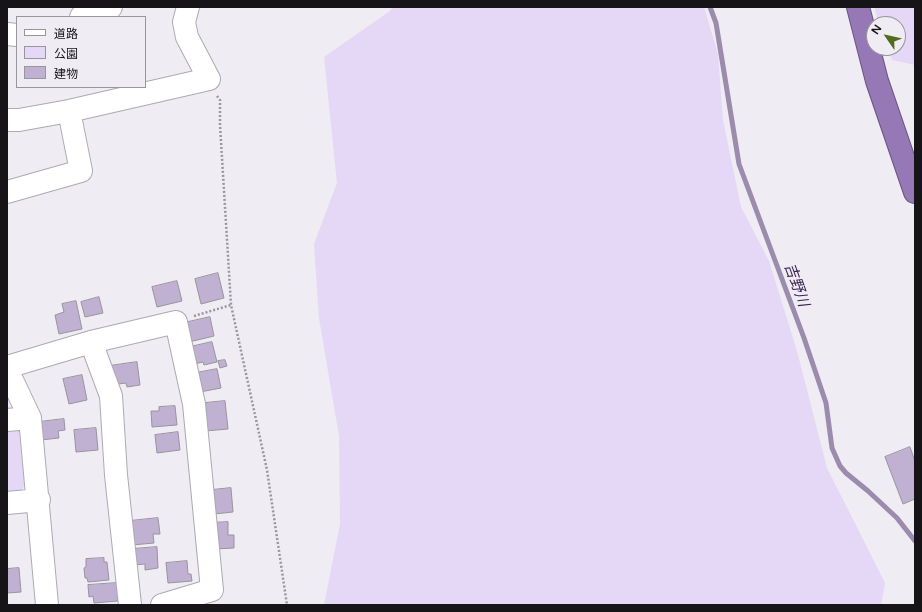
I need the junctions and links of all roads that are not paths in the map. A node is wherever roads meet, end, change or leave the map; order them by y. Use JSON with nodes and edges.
{"nodes":[{"id":1,"x":111,"y":7,"type":"edge"},
{"id":2,"x":188,"y":7,"type":"edge"},
{"id":3,"x":858,"y":7,"type":"edge"},
{"id":4,"x":84,"y":16,"type":"edge"},
{"id":5,"x":69,"y":111,"type":"junction"},
{"id":6,"x":7,"y":120,"type":"edge"},
{"id":7,"x":7,"y":192,"type":"edge"},
{"id":8,"x":915,"y":192,"type":"edge"},
{"id":9,"x":91,"y":342,"type":"junction"},
{"id":10,"x":7,"y":367,"type":"edge"},
{"id":11,"x":7,"y":372,"type":"edge"},
{"id":12,"x":30,"y":418,"type":"junction"},
{"id":13,"x":7,"y":420,"type":"edge"},
{"id":14,"x":38,"y":500,"type":"junction"},
{"id":15,"x":7,"y":503,"type":"edge"},
{"id":16,"x":47,"y":605,"type":"edge"},
{"id":17,"x":130,"y":605,"type":"edge"},
{"id":18,"x":162,"y":605,"type":"edge"}],
"edges":[{"from":1,"to":4,"type":"street"},
{"from":2,"to":5,"type":"street"},
{"from":3,"to":8,"type":"highway"},
{"from":5,"to":6,"type":"street"},
{"from":5,"to":7,"type":"street"},
{"from":9,"to":10,"type":"street"},
{"from":9,"to":17,"type":"street"},
{"from":9,"to":18,"type":"street"},
{"from":11,"to":12,"type":"street"},
{"from":12,"to":13,"type":"street"},
{"from":12,"to":14,"type":"street"},
{"from":14,"to":15,"type":"street"},
{"from":14,"to":16,"type":"street"}]}
